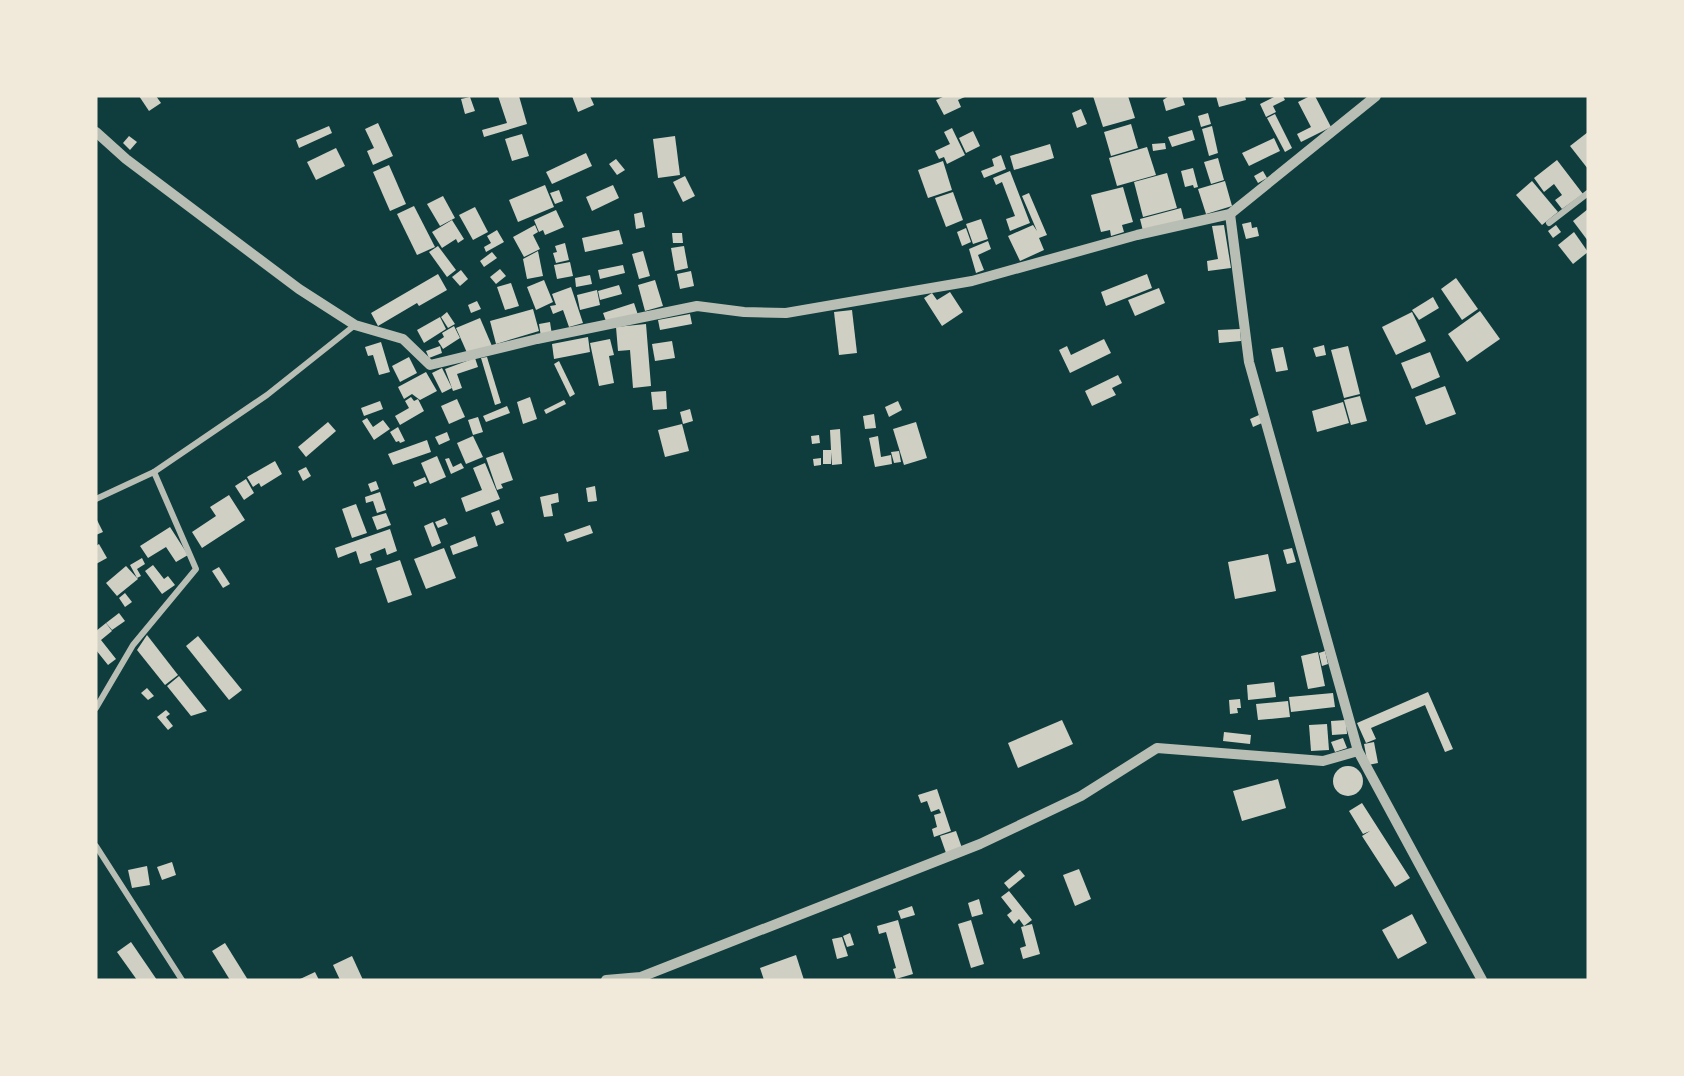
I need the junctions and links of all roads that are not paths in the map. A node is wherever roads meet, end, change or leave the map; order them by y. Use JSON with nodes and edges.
{"nodes":[{"id":1,"x":1376,"y":96,"type":"edge"},
{"id":2,"x":96,"y":132,"type":"edge"},
{"id":3,"x":1588,"y":193,"type":"edge"},
{"id":4,"x":1230,"y":214,"type":"junction"},
{"id":5,"x":1549,"y":223,"type":"dead end"},
{"id":6,"x":356,"y":325,"type":"junction"},
{"id":7,"x":154,"y":472,"type":"junction"},
{"id":8,"x":96,"y":499,"type":"edge"},
{"id":9,"x":96,"y":708,"type":"edge"},
{"id":10,"x":1358,"y":751,"type":"junction"},
{"id":11,"x":96,"y":846,"type":"edge"},
{"id":12,"x":182,"y":980,"type":"edge"},
{"id":13,"x":606,"y":980,"type":"edge"},
{"id":14,"x":1482,"y":980,"type":"edge"}],
"edges":[{"from":1,"to":4,"type":"street"},
{"from":2,"to":6,"type":"street"},
{"from":3,"to":5,"type":"street"},
{"from":4,"to":6,"type":"street"},
{"from":4,"to":10,"type":"street"},
{"from":6,"to":7,"type":"street"},
{"from":7,"to":8,"type":"street"},
{"from":7,"to":9,"type":"street"},
{"from":10,"to":13,"type":"street"},
{"from":10,"to":14,"type":"street"},
{"from":11,"to":12,"type":"street"}]}
